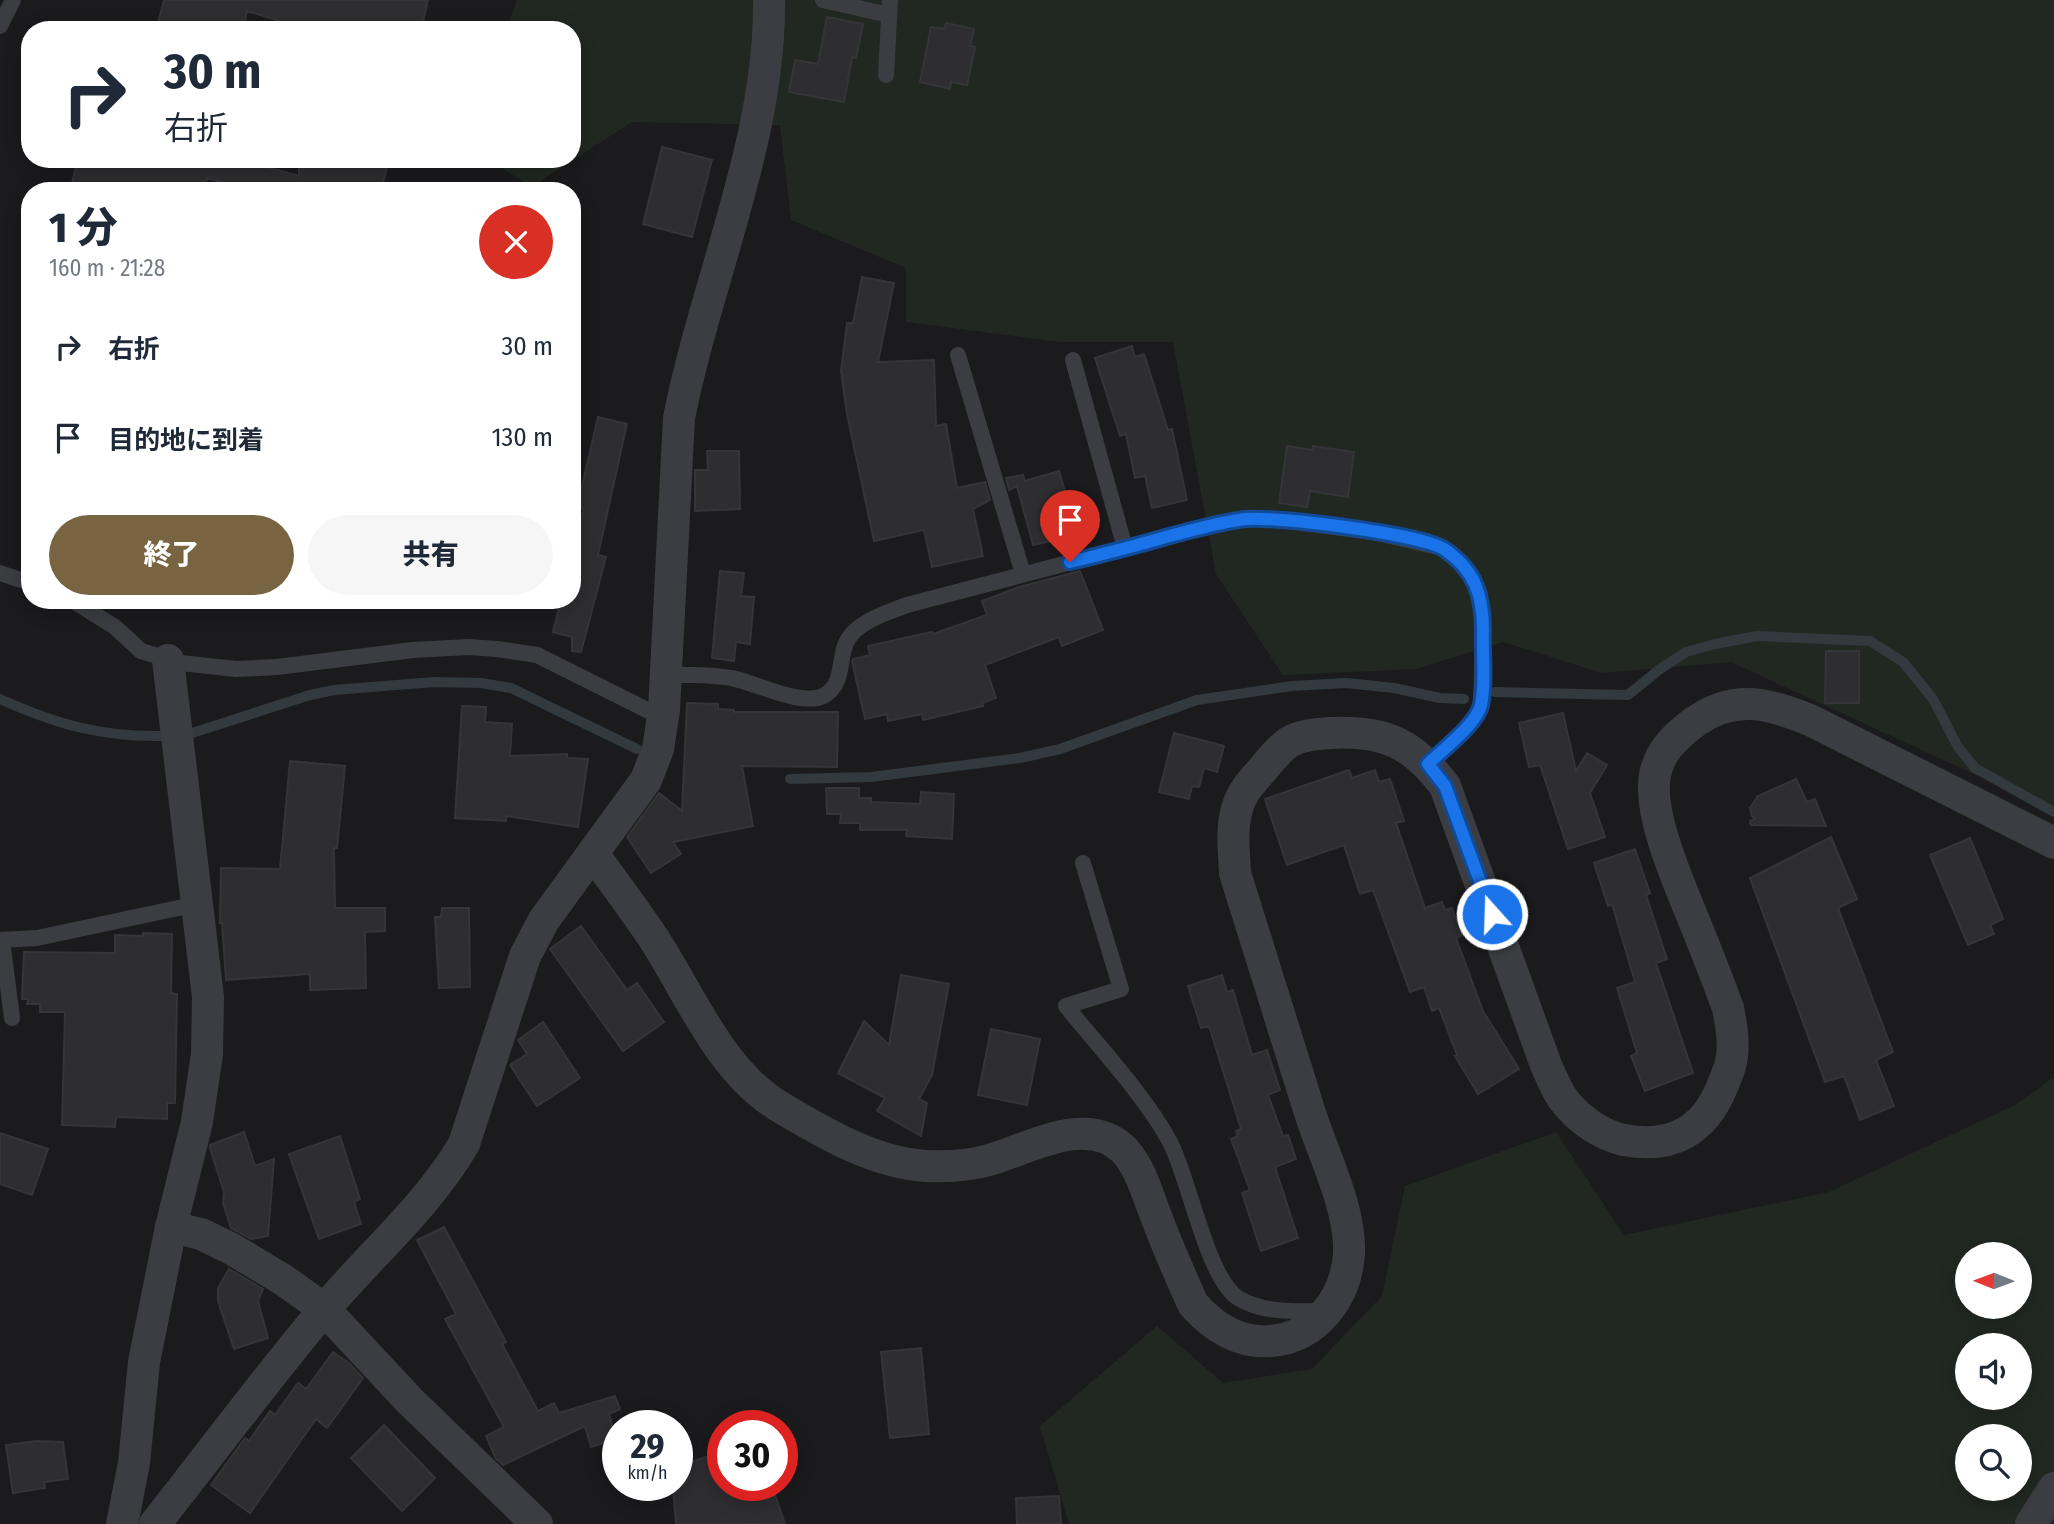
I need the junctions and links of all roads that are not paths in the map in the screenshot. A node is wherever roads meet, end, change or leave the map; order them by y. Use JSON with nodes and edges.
{"nodes":[{"id":1,"x":13,"y":0,"type":"edge"},
{"id":2,"x":769,"y":0,"type":"edge"},
{"id":3,"x":823,"y":0,"type":"edge"},
{"id":4,"x":890,"y":8,"type":"edge"},
{"id":5,"x":0,"y":26,"type":"edge"},
{"id":6,"x":886,"y":75,"type":"dead end"},
{"id":7,"x":958,"y":355,"type":"dead end"},
{"id":8,"x":1073,"y":359,"type":"dead end"},
{"id":9,"x":1125,"y":548,"type":"junction"},
{"id":10,"x":0,"y":573,"type":"edge"},
{"id":11,"x":1023,"y":574,"type":"junction"},
{"id":12,"x":21,"y":580,"type":"edge"},
{"id":13,"x":86,"y":609,"type":"edge"},
{"id":14,"x":168,"y":660,"type":"junction"},
{"id":15,"x":666,"y":674,"type":"junction"},
{"id":16,"x":663,"y":718,"type":"junction"},
{"id":17,"x":1428,"y":764,"type":"junction"},
{"id":18,"x":2054,"y":843,"type":"edge"},
{"id":19,"x":593,"y":853,"type":"junction"},
{"id":20,"x":1083,"y":863,"type":"dead end"},
{"id":21,"x":197,"y":904,"type":"junction"},
{"id":22,"x":1,"y":940,"type":"edge"},
{"id":23,"x":12,"y":1018,"type":"dead end"},
{"id":24,"x":172,"y":1227,"type":"junction"},
{"id":25,"x":324,"y":1309,"type":"junction"},
{"id":26,"x":1329,"y":1311,"type":"junction"},
{"id":27,"x":2054,"y":1488,"type":"edge"},
{"id":28,"x":122,"y":1524,"type":"edge"},
{"id":29,"x":155,"y":1524,"type":"edge"},
{"id":30,"x":537,"y":1524,"type":"edge"},
{"id":31,"x":2031,"y":1524,"type":"edge"}],
"edges":[{"from":1,"to":5,"type":"lane"},
{"from":2,"to":15,"type":"street"},
{"from":3,"to":4,"type":"lane"},
{"from":4,"to":6,"type":"lane"},
{"from":7,"to":11,"type":"lane"},
{"from":8,"to":9,"type":"lane"},
{"from":9,"to":11,"type":"lane"},
{"from":9,"to":17,"type":"lane"},
{"from":10,"to":12,"type":"lane"},
{"from":11,"to":15,"type":"lane"},
{"from":13,"to":14,"type":"lane"},
{"from":14,"to":16,"type":"lane"},
{"from":14,"to":21,"type":"street"},
{"from":15,"to":16,"type":"street"},
{"from":16,"to":19,"type":"street"},
{"from":17,"to":18,"type":"street"},
{"from":17,"to":26,"type":"street"},
{"from":19,"to":25,"type":"street"},
{"from":19,"to":26,"type":"street"},
{"from":20,"to":26,"type":"lane"},
{"from":21,"to":22,"type":"lane"},
{"from":21,"to":24,"type":"street"},
{"from":22,"to":23,"type":"lane"},
{"from":24,"to":25,"type":"street"},
{"from":24,"to":28,"type":"street"},
{"from":25,"to":29,"type":"street"},
{"from":25,"to":30,"type":"street"},
{"from":27,"to":31,"type":"street"}]}
